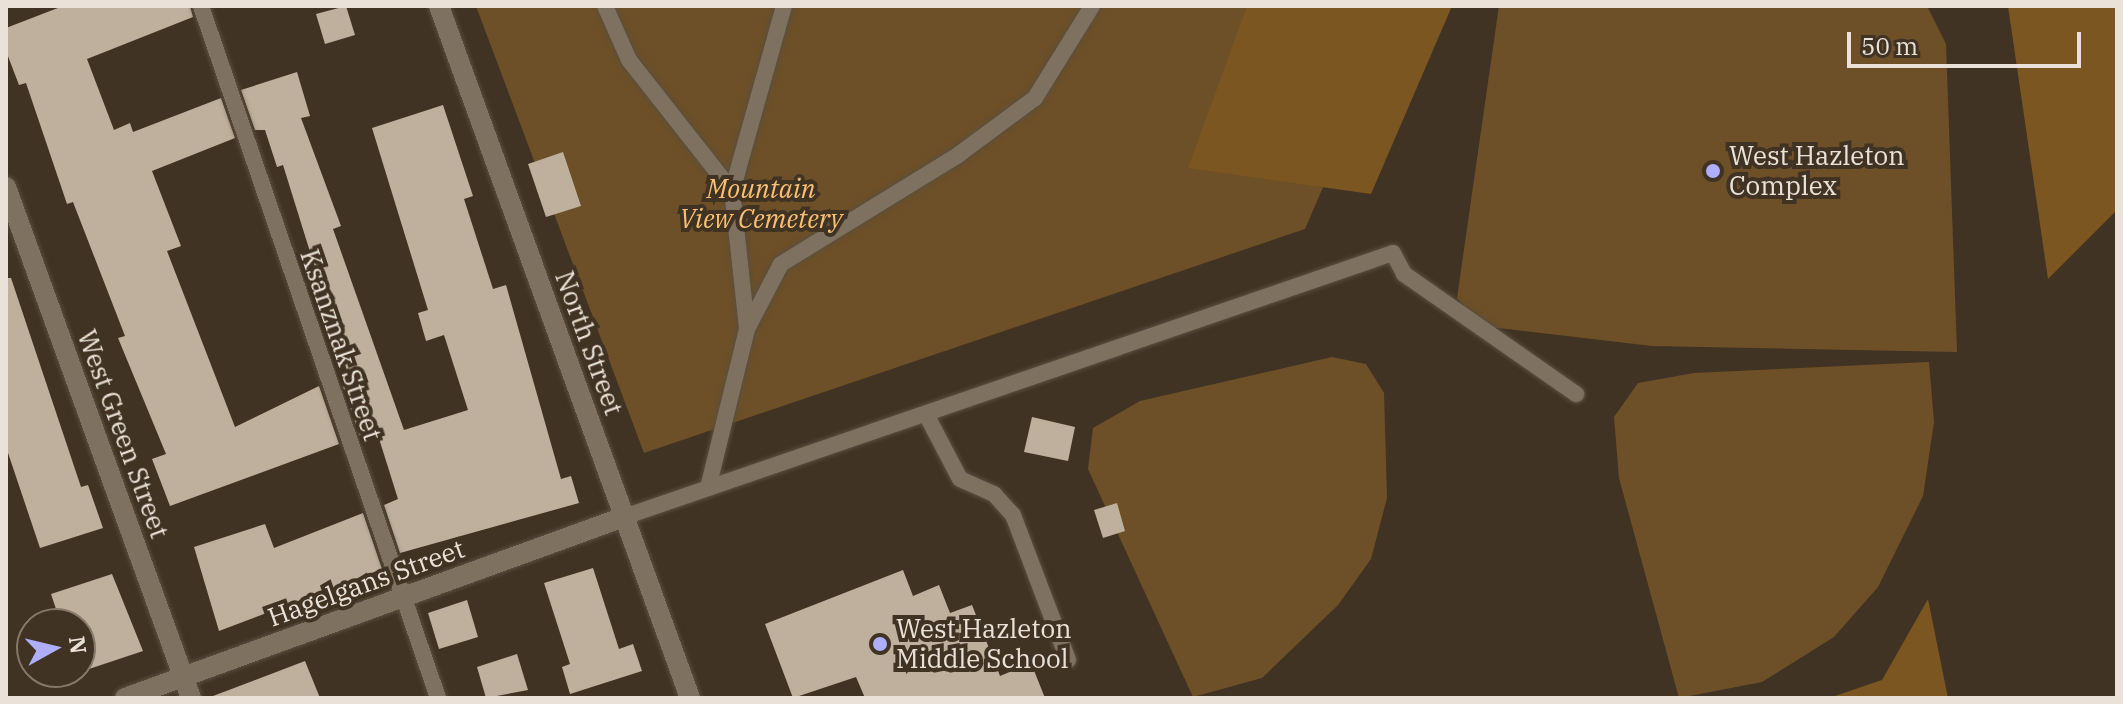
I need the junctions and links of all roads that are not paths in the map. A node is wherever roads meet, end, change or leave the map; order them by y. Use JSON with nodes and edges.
{"nodes":[{"id":1,"x":201,"y":6,"type":"edge"},
{"id":2,"x":439,"y":6,"type":"edge"},
{"id":3,"x":605,"y":6,"type":"edge"},
{"id":4,"x":784,"y":6,"type":"edge"},
{"id":5,"x":1092,"y":6,"type":"edge"},
{"id":6,"x":6,"y":187,"type":"edge"},
{"id":7,"x":732,"y":191,"type":"junction"},
{"id":8,"x":747,"y":329,"type":"junction"},
{"id":9,"x":1576,"y":394,"type":"dead end"},
{"id":10,"x":926,"y":414,"type":"junction"},
{"id":11,"x":708,"y":488,"type":"junction"},
{"id":12,"x":624,"y":517,"type":"junction"},
{"id":13,"x":402,"y":598,"type":"junction"},
{"id":14,"x":1068,"y":660,"type":"dead end"},
{"id":15,"x":183,"y":677,"type":"junction"},
{"id":16,"x":125,"y":698,"type":"edge"},
{"id":17,"x":191,"y":698,"type":"edge"},
{"id":18,"x":438,"y":698,"type":"edge"},
{"id":19,"x":690,"y":698,"type":"edge"}],
"edges":[{"from":1,"to":13,"type":"lane","name":"Ksanznak Street"},
{"from":2,"to":12,"type":"street","name":"North Street"},
{"from":3,"to":7,"type":"lane"},
{"from":4,"to":7,"type":"lane"},
{"from":5,"to":8,"type":"lane"},
{"from":6,"to":15,"type":"street","name":"West Green Street"},
{"from":7,"to":8,"type":"lane"},
{"from":8,"to":11,"type":"lane"},
{"from":9,"to":10,"type":"lane"},
{"from":10,"to":11,"type":"lane"},
{"from":10,"to":14,"type":"lane"},
{"from":11,"to":12,"type":"lane"},
{"from":12,"to":13,"type":"street","name":"Hagelgans Street"},
{"from":12,"to":19,"type":"street","name":"North Street"},
{"from":13,"to":15,"type":"street","name":"Hagelgans Street"},
{"from":13,"to":18,"type":"lane","name":"Ksanznak Street"},
{"from":15,"to":16,"type":"street","name":"Hagelgans Street"},
{"from":15,"to":17,"type":"street","name":"West Green Street"}]}
